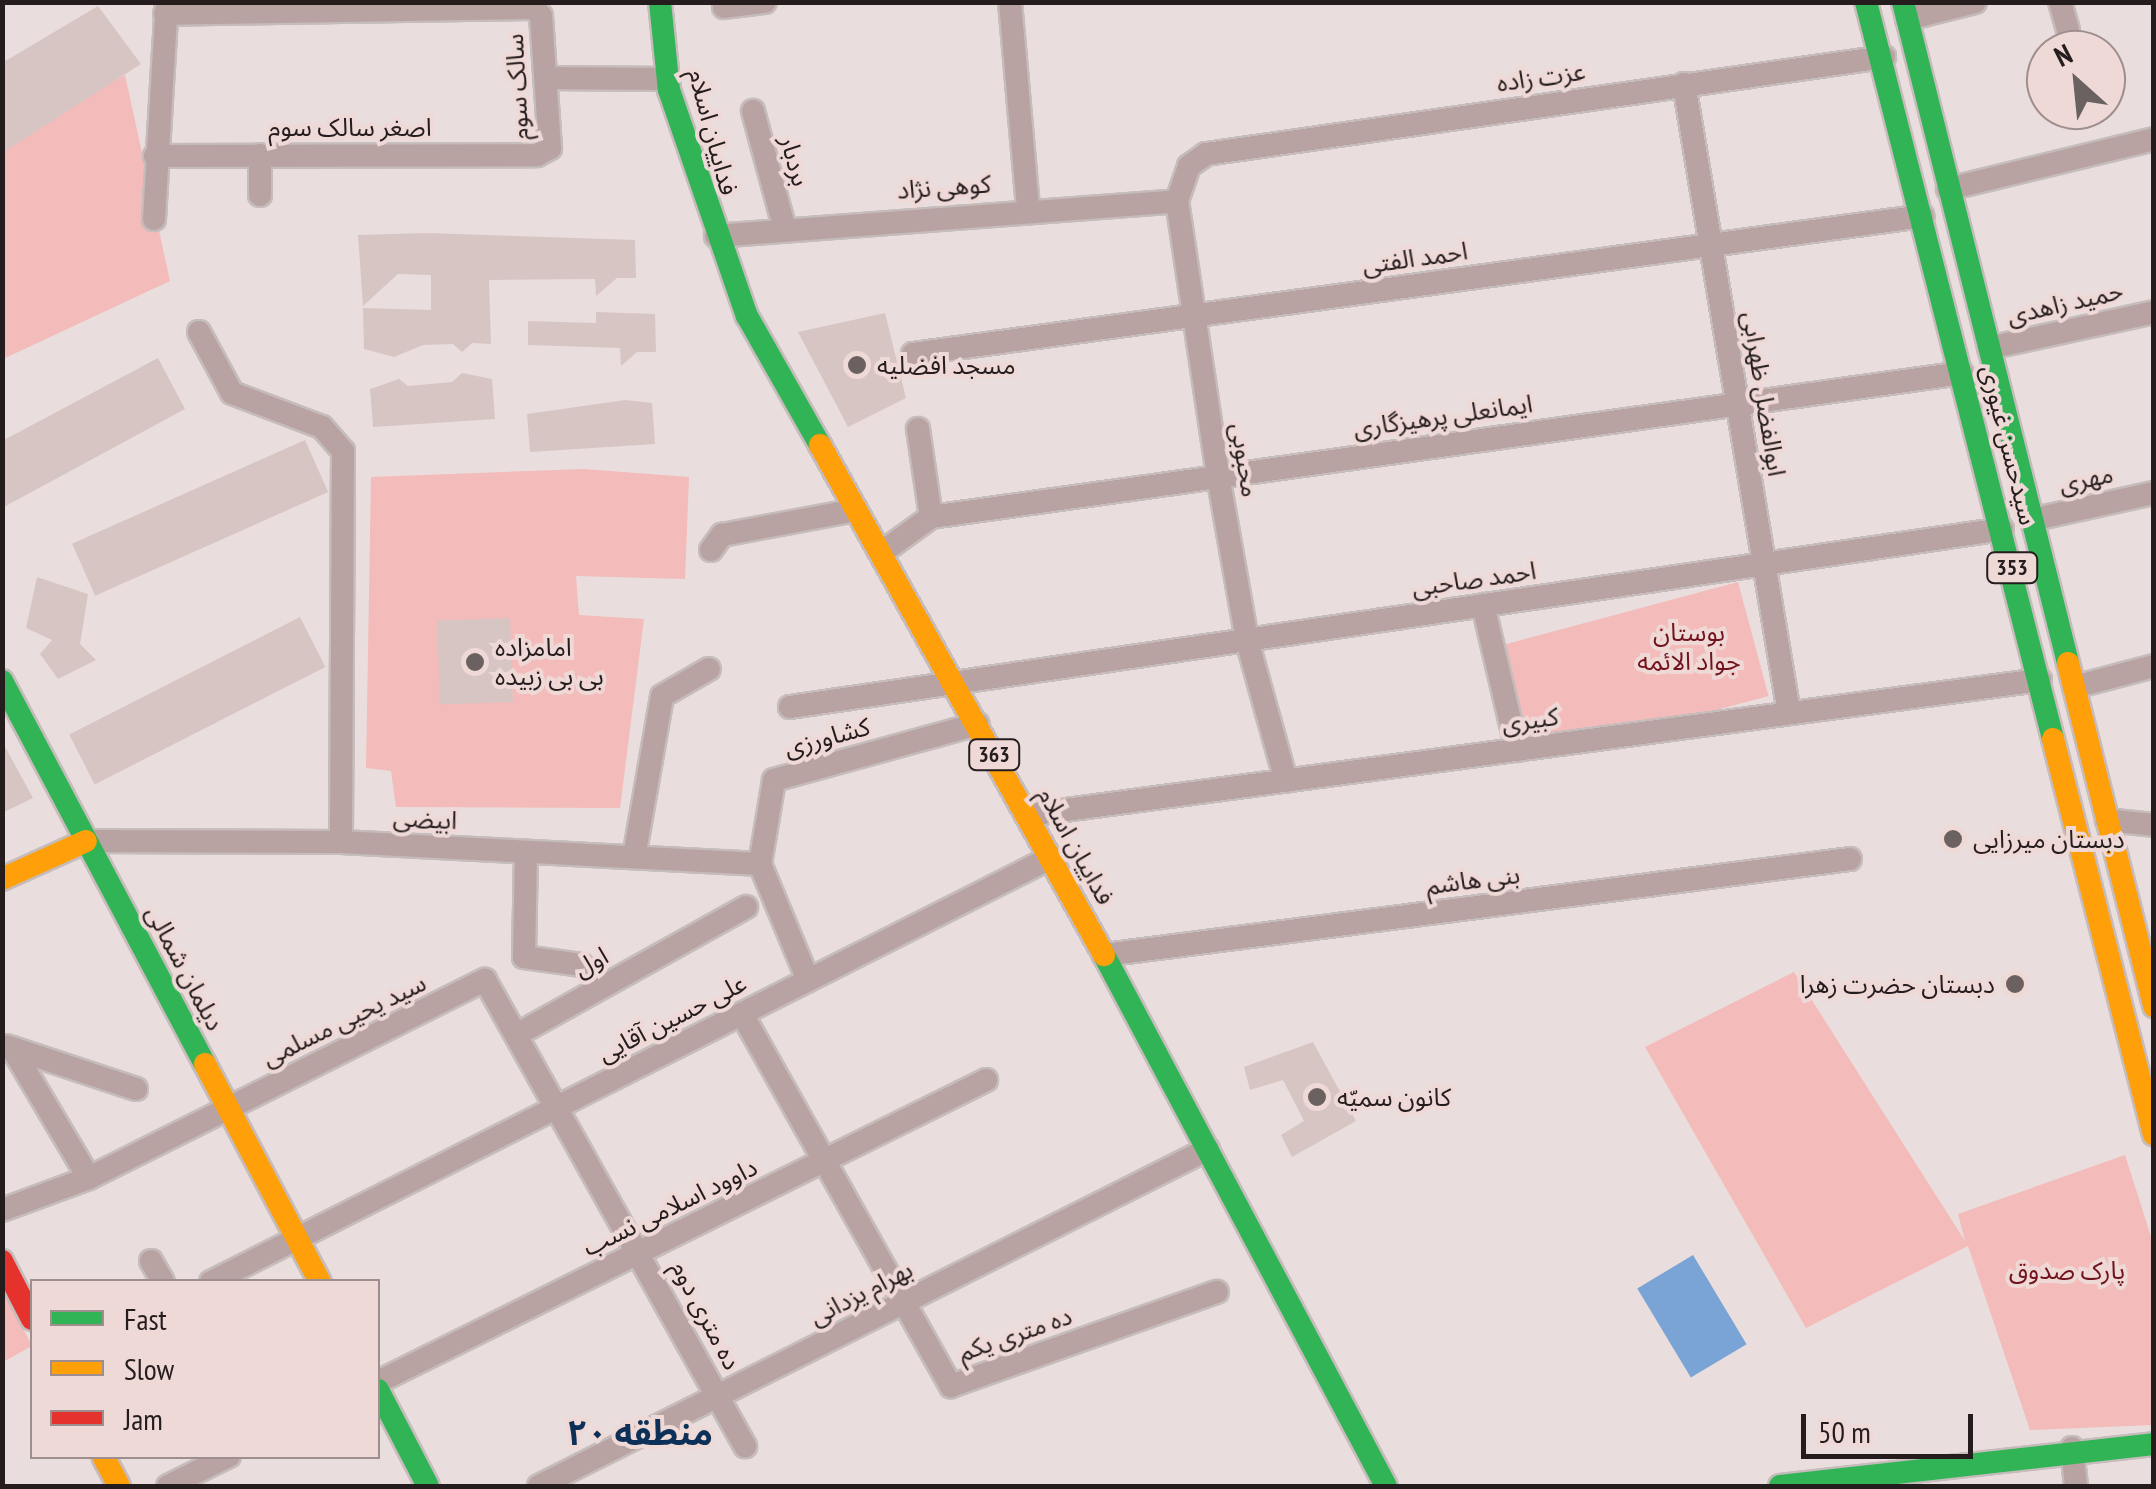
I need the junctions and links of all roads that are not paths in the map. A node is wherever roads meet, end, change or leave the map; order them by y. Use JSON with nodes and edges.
{"nodes":[{"id":1,"x":660,"y":2,"type":"edge"},
{"id":2,"x":766,"y":2,"type":"edge"},
{"id":3,"x":1010,"y":2,"type":"edge"},
{"id":4,"x":1866,"y":2,"type":"edge"},
{"id":5,"x":1975,"y":2,"type":"edge"},
{"id":6,"x":2060,"y":2,"type":"edge"},
{"id":7,"x":724,"y":6,"type":"dead end"},
{"id":8,"x":166,"y":8,"type":"edge"},
{"id":9,"x":1905,"y":11,"type":"edge"},
{"id":10,"x":2068,"y":30,"type":"dead end"},
{"id":11,"x":1884,"y":58,"type":"junction"},
{"id":12,"x":546,"y":78,"type":"junction"},
{"id":13,"x":668,"y":78,"type":"junction"},
{"id":14,"x":1684,"y":84,"type":"junction"},
{"id":15,"x":752,"y":111,"type":"dead end"},
{"id":16,"x":2154,"y":139,"type":"edge"},
{"id":17,"x":544,"y":154,"type":"joint"},
{"id":18,"x":260,"y":155,"type":"junction"},
{"id":19,"x":156,"y":156,"type":"junction"},
{"id":20,"x":1948,"y":189,"type":"junction"},
{"id":21,"x":260,"y":195,"type":"dead end"},
{"id":22,"x":1177,"y":201,"type":"junction"},
{"id":23,"x":1028,"y":208,"type":"junction"},
{"id":24,"x":1923,"y":216,"type":"junction"},
{"id":25,"x":154,"y":219,"type":"dead end"},
{"id":26,"x":784,"y":226,"type":"junction"},
{"id":27,"x":716,"y":236,"type":"junction"},
{"id":28,"x":1711,"y":245,"type":"junction"},
{"id":29,"x":2154,"y":312,"type":"edge"},
{"id":30,"x":1196,"y":316,"type":"junction"},
{"id":31,"x":199,"y":332,"type":"dead end"},
{"id":32,"x":1988,"y":348,"type":"junction"},
{"id":33,"x":914,"y":354,"type":"dead end"},
{"id":34,"x":1962,"y":373,"type":"junction"},
{"id":35,"x":1738,"y":404,"type":"junction"},
{"id":36,"x":918,"y":429,"type":"dead end"},
{"id":37,"x":1218,"y":475,"type":"junction"},
{"id":38,"x":2154,"y":492,"type":"edge"},
{"id":39,"x":856,"y":510,"type":"junction"},
{"id":40,"x":931,"y":517,"type":"junction"},
{"id":41,"x":2031,"y":520,"type":"junction"},
{"id":42,"x":2002,"y":529,"type":"junction"},
{"id":43,"x":711,"y":550,"type":"dead end"},
{"id":44,"x":881,"y":553,"type":"junction"},
{"id":45,"x":1764,"y":564,"type":"junction"},
{"id":46,"x":1484,"y":605,"type":"junction"},
{"id":47,"x":1247,"y":640,"type":"junction"},
{"id":48,"x":2154,"y":666,"type":"edge"},
{"id":49,"x":709,"y":669,"type":"dead end"},
{"id":50,"x":2,"y":680,"type":"edge"},
{"id":51,"x":2040,"y":680,"type":"junction"},
{"id":52,"x":954,"y":684,"type":"junction"},
{"id":53,"x":2074,"y":687,"type":"junction"},
{"id":54,"x":790,"y":707,"type":"dead end"},
{"id":55,"x":1789,"y":713,"type":"junction"},
{"id":56,"x":977,"y":724,"type":"junction"},
{"id":57,"x":1517,"y":750,"type":"junction"},
{"id":58,"x":1286,"y":780,"type":"junction"},
{"id":59,"x":1028,"y":815,"type":"junction"},
{"id":60,"x":2107,"y":820,"type":"junction"},
{"id":61,"x":2154,"y":825,"type":"edge"},
{"id":62,"x":86,"y":840,"type":"junction"},
{"id":63,"x":340,"y":842,"type":"junction"},
{"id":64,"x":526,"y":852,"type":"junction"},
{"id":65,"x":634,"y":857,"type":"junction"},
{"id":66,"x":1052,"y":857,"type":"junction"},
{"id":67,"x":1850,"y":859,"type":"dead end"},
{"id":68,"x":760,"y":864,"type":"junction"},
{"id":69,"x":2,"y":879,"type":"edge"},
{"id":70,"x":746,"y":907,"type":"dead end"},
{"id":71,"x":1104,"y":955,"type":"junction"},
{"id":72,"x":582,"y":965,"type":"dead end"},
{"id":73,"x":808,"y":980,"type":"junction"},
{"id":74,"x":2154,"y":1006,"type":"edge"},
{"id":75,"x":742,"y":1014,"type":"junction"},
{"id":76,"x":518,"y":1034,"type":"junction"},
{"id":77,"x":7,"y":1046,"type":"edge"},
{"id":78,"x":986,"y":1080,"type":"dead end"},
{"id":79,"x":136,"y":1090,"type":"dead end"},
{"id":80,"x":560,"y":1105,"type":"junction"},
{"id":81,"x":228,"y":1108,"type":"junction"},
{"id":82,"x":2154,"y":1134,"type":"edge"},
{"id":83,"x":1208,"y":1149,"type":"junction"},
{"id":84,"x":824,"y":1160,"type":"junction"},
{"id":85,"x":90,"y":1178,"type":"junction"},
{"id":86,"x":2,"y":1210,"type":"edge"},
{"id":87,"x":307,"y":1233,"type":"junction"},
{"id":88,"x":640,"y":1252,"type":"junction"},
{"id":89,"x":2,"y":1261,"type":"edge"},
{"id":90,"x":151,"y":1261,"type":"dead end"},
{"id":91,"x":161,"y":1279,"type":"edge"},
{"id":92,"x":217,"y":1279,"type":"edge"},
{"id":93,"x":319,"y":1279,"type":"edge"},
{"id":94,"x":1217,"y":1292,"type":"dead end"},
{"id":95,"x":904,"y":1302,"type":"junction"},
{"id":96,"x":30,"y":1316,"type":"edge"},
{"id":97,"x":380,"y":1381,"type":"edge"},
{"id":98,"x":380,"y":1394,"type":"edge"},
{"id":99,"x":718,"y":1396,"type":"junction"},
{"id":100,"x":2154,"y":1444,"type":"edge"},
{"id":101,"x":745,"y":1446,"type":"dead end"},
{"id":102,"x":2072,"y":1448,"type":"junction"},
{"id":103,"x":105,"y":1459,"type":"edge"},
{"id":104,"x":222,"y":1459,"type":"edge"},
{"id":105,"x":119,"y":1486,"type":"edge"},
{"id":106,"x":168,"y":1486,"type":"edge"},
{"id":107,"x":428,"y":1486,"type":"edge"},
{"id":108,"x":539,"y":1486,"type":"edge"},
{"id":109,"x":1386,"y":1486,"type":"edge"},
{"id":110,"x":1780,"y":1486,"type":"edge"},
{"id":111,"x":2076,"y":1486,"type":"edge"}],
"edges":[{"from":1,"to":13,"type":"main road","name":"فداییان اسلام","number":"363"},
{"from":2,"to":7,"type":"street"},
{"from":3,"to":23,"type":"street"},
{"from":4,"to":11,"type":"main road","name":"سیدحسن غیوری","number":"353"},
{"from":5,"to":9,"type":"street"},
{"from":6,"to":10,"type":"street"},
{"from":8,"to":12,"type":"street","name":"سالک سوم"},
{"from":8,"to":19,"type":"street"},
{"from":9,"to":20,"type":"main road","name":"سیدحسن غیوری","number":"353"},
{"from":11,"to":14,"type":"street","name":"عزت زاده"},
{"from":11,"to":24,"type":"main road","name":"سیدحسن غیوری","number":"353"},
{"from":12,"to":13,"type":"street"},
{"from":12,"to":17,"type":"street","name":"سالک سوم"},
{"from":13,"to":27,"type":"main road","name":"فداییان اسلام","number":"363"},
{"from":14,"to":22,"type":"street","name":"عزت زاده"},
{"from":14,"to":28,"type":"street","name":"ابوالفضل ظهرابی"},
{"from":15,"to":26,"type":"street","name":"بردبار"},
{"from":16,"to":20,"type":"street"},
{"from":17,"to":18,"type":"street","name":"اصغر سالک سوم"},
{"from":18,"to":19,"type":"street","name":"اصغر سالک سوم"},
{"from":18,"to":21,"type":"street"},
{"from":19,"to":25,"type":"street"},
{"from":20,"to":32,"type":"main road","name":"سیدحسن غیوری","number":"353"},
{"from":22,"to":23,"type":"street","name":"کوهی نژاد"},
{"from":22,"to":30,"type":"street","name":"محبوبی"},
{"from":23,"to":26,"type":"street","name":"کوهی نژاد"},
{"from":24,"to":28,"type":"street","name":"احمد الفتی"},
{"from":24,"to":34,"type":"main road","name":"سیدحسن غیوری","number":"353"},
{"from":26,"to":27,"type":"street","name":"کوهی نژاد"},
{"from":27,"to":39,"type":"main road","name":"فداییان اسلام","number":"363"},
{"from":28,"to":30,"type":"street","name":"احمد الفتی"},
{"from":28,"to":35,"type":"street","name":"ابوالفضل ظهرابی"},
{"from":29,"to":32,"type":"street","name":"حمید زاهدی"},
{"from":30,"to":33,"type":"street","name":"احمد الفتی"},
{"from":30,"to":37,"type":"street","name":"محبوبی"},
{"from":31,"to":63,"type":"street"},
{"from":32,"to":41,"type":"main road","name":"سیدحسن غیوری","number":"353"},
{"from":34,"to":35,"type":"street","name":"ایمانعلی پرهیزگاری"},
{"from":34,"to":42,"type":"main road","name":"سیدحسن غیوری","number":"353"},
{"from":35,"to":37,"type":"street","name":"ایمانعلی پرهیزگاری"},
{"from":35,"to":45,"type":"street","name":"ابوالفضل ظهرابی"},
{"from":36,"to":40,"type":"street"},
{"from":37,"to":40,"type":"street","name":"ایمانعلی پرهیزگاری"},
{"from":37,"to":47,"type":"street","name":"محبوبی"},
{"from":38,"to":41,"type":"street","name":"مهری"},
{"from":39,"to":43,"type":"street"},
{"from":39,"to":44,"type":"main road","name":"فداییان اسلام","number":"363"},
{"from":40,"to":44,"type":"street"},
{"from":41,"to":53,"type":"main road","name":"سیدحسن غیوری","number":"353"},
{"from":42,"to":45,"type":"street","name":"احمد صاحبی"},
{"from":42,"to":51,"type":"main road","name":"سیدحسن غیوری","number":"353"},
{"from":44,"to":52,"type":"main road","name":"فداییان اسلام","number":"363"},
{"from":45,"to":46,"type":"street","name":"احمد صاحبی"},
{"from":45,"to":55,"type":"street","name":"ابوالفضل ظهرابی"},
{"from":46,"to":47,"type":"street","name":"احمد صاحبی"},
{"from":46,"to":57,"type":"street"},
{"from":47,"to":52,"type":"street","name":"احمد صاحبی"},
{"from":47,"to":58,"type":"street","name":"محبوبی"},
{"from":48,"to":53,"type":"street"},
{"from":49,"to":65,"type":"street"},
{"from":50,"to":62,"type":"main road","name":"دیلمان شمالی"},
{"from":51,"to":55,"type":"street","name":"کبیری"},
{"from":51,"to":82,"type":"main road","name":"سیدحسن غیوری","number":"353"},
{"from":52,"to":54,"type":"street","name":"احمد صاحبی"},
{"from":52,"to":56,"type":"main road","name":"فداییان اسلام","number":"363"},
{"from":53,"to":60,"type":"main road","name":"سیدحسن غیوری","number":"353"},
{"from":55,"to":57,"type":"street","name":"کبیری"},
{"from":56,"to":59,"type":"main road","name":"فداییان اسلام","number":"363"},
{"from":56,"to":68,"type":"street","name":"کشاورزی"},
{"from":57,"to":58,"type":"street","name":"کبیری"},
{"from":58,"to":59,"type":"street","name":"کبیری"},
{"from":59,"to":66,"type":"main road","name":"فداییان اسلام","number":"363"},
{"from":60,"to":61,"type":"street"},
{"from":60,"to":74,"type":"main road","name":"سیدحسن غیوری","number":"353"},
{"from":62,"to":63,"type":"street","name":"ابیضی"},
{"from":62,"to":69,"type":"main road"},
{"from":62,"to":81,"type":"main road","name":"دیلمان شمالی"},
{"from":63,"to":64,"type":"street","name":"ابیضی"},
{"from":64,"to":65,"type":"street","name":"ابیضی"},
{"from":64,"to":72,"type":"street"},
{"from":65,"to":68,"type":"street","name":"ابیضی"},
{"from":66,"to":71,"type":"main road","name":"فداییان اسلام","number":"363"},
{"from":66,"to":73,"type":"street","name":"علی حسین آقایی"},
{"from":67,"to":71,"type":"street","name":"بنی هاشم"},
{"from":68,"to":73,"type":"street"},
{"from":70,"to":76,"type":"street","name":"اول"},
{"from":71,"to":83,"type":"main road","name":"فداییان اسلام","number":"363"},
{"from":73,"to":75,"type":"street","name":"علی حسین آقایی"},
{"from":75,"to":80,"type":"street","name":"علی حسین آقایی"},
{"from":75,"to":84,"type":"street","name":"ده متری یکم"},
{"from":76,"to":80,"type":"street","name":"ده متری دوم"},
{"from":76,"to":81,"type":"street","name":"سید یحیی مسلمی"},
{"from":77,"to":79,"type":"street"},
{"from":77,"to":85,"type":"street"},
{"from":78,"to":84,"type":"street","name":"داوود اسلامی نسب"},
{"from":80,"to":87,"type":"street","name":"علی حسین آقایی"},
{"from":80,"to":88,"type":"street","name":"ده متری دوم"},
{"from":81,"to":85,"type":"street","name":"سید یحیی مسلمی"},
{"from":81,"to":87,"type":"main road","name":"دیلمان شمالی"},
{"from":83,"to":95,"type":"street","name":"بهرام یزدانی"},
{"from":83,"to":109,"type":"main road","name":"فداییان اسلام","number":"363"},
{"from":84,"to":88,"type":"street","name":"داوود اسلامی نسب"},
{"from":84,"to":95,"type":"street","name":"ده متری یکم"},
{"from":85,"to":86,"type":"street","name":"سید یحیی مسلمی"},
{"from":87,"to":92,"type":"street","name":"علی حسین آقایی"},
{"from":87,"to":93,"type":"main road","name":"دیلمان شمالی"},
{"from":88,"to":97,"type":"street","name":"داوود اسلامی نسب"},
{"from":88,"to":99,"type":"street","name":"ده متری دوم"},
{"from":89,"to":96,"type":"main road"},
{"from":90,"to":91,"type":"street"},
{"from":94,"to":95,"type":"street","name":"ده متری یکم"},
{"from":95,"to":99,"type":"street","name":"بهرام یزدانی"},
{"from":98,"to":107,"type":"main road"},
{"from":99,"to":101,"type":"street","name":"ده متری دوم"},
{"from":99,"to":108,"type":"street","name":"بهرام یزدانی"},
{"from":100,"to":102,"type":"main road"},
{"from":102,"to":110,"type":"main road"},
{"from":102,"to":111,"type":"street"},
{"from":103,"to":105,"type":"main road"},
{"from":104,"to":106,"type":"street"}]}
